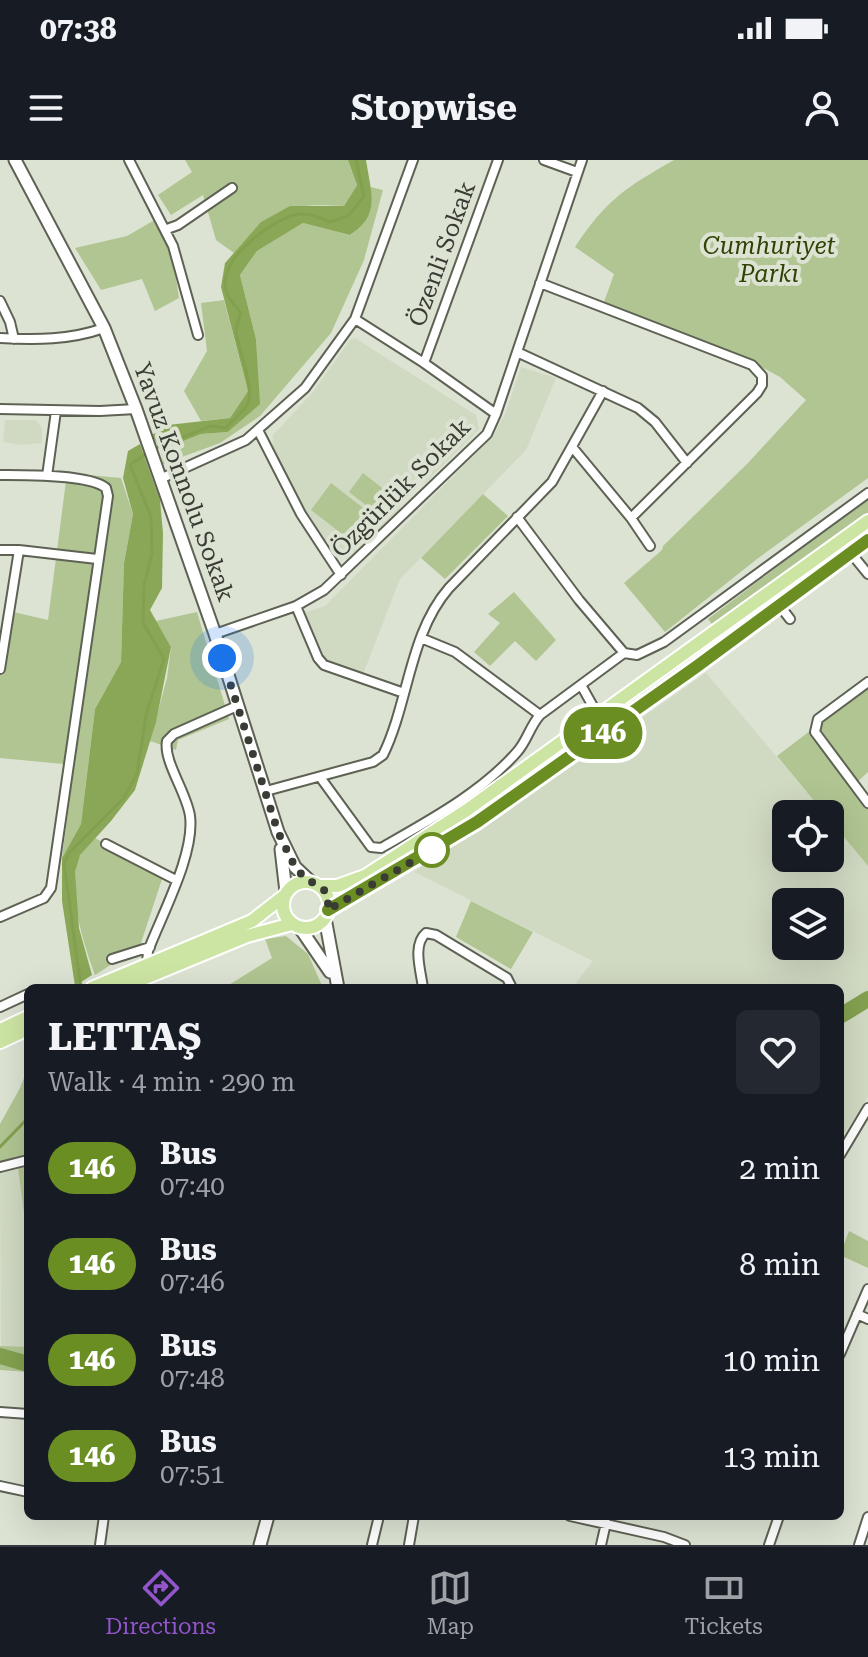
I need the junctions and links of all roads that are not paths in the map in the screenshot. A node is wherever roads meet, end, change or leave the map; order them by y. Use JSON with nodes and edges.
{"nodes":[{"id":1,"x":15,"y":160,"type":"edge"},
{"id":2,"x":129,"y":160,"type":"edge"},
{"id":3,"x":413,"y":160,"type":"edge"},
{"id":4,"x":498,"y":160,"type":"edge"},
{"id":5,"x":544,"y":160,"type":"edge"},
{"id":6,"x":582,"y":160,"type":"edge"},
{"id":7,"x":577,"y":172,"type":"junction"},
{"id":8,"x":232,"y":188,"type":"dead end"},
{"id":9,"x":167,"y":229,"type":"junction"},
{"id":10,"x":540,"y":283,"type":"junction"},
{"id":11,"x":0,"y":301,"type":"edge"},
{"id":12,"x":355,"y":319,"type":"junction"},
{"id":13,"x":104,"y":328,"type":"junction"},
{"id":14,"x":198,"y":335,"type":"dead end"},
{"id":15,"x":0,"y":338,"type":"edge"},
{"id":16,"x":14,"y":339,"type":"junction"},
{"id":17,"x":517,"y":352,"type":"junction"},
{"id":18,"x":424,"y":363,"type":"junction"},
{"id":19,"x":603,"y":391,"type":"junction"},
{"id":20,"x":0,"y":409,"type":"edge"},
{"id":21,"x":136,"y":409,"type":"junction"},
{"id":22,"x":56,"y":411,"type":"junction"},
{"id":23,"x":496,"y":414,"type":"junction"},
{"id":24,"x":258,"y":430,"type":"junction"},
{"id":25,"x":573,"y":448,"type":"junction"},
{"id":26,"x":687,"y":463,"type":"junction"},
{"id":27,"x":0,"y":475,"type":"edge"},
{"id":28,"x":47,"y":476,"type":"junction"},
{"id":29,"x":160,"y":479,"type":"junction"},
{"id":30,"x":868,"y":493,"type":"edge"},
{"id":31,"x":517,"y":517,"type":"junction"},
{"id":32,"x":631,"y":518,"type":"junction"},
{"id":33,"x":868,"y":521,"type":"edge"},
{"id":34,"x":868,"y":540,"type":"edge"},
{"id":35,"x":650,"y":546,"type":"dead end"},
{"id":36,"x":0,"y":550,"type":"edge"},
{"id":37,"x":19,"y":550,"type":"junction"},
{"id":38,"x":850,"y":552,"type":"junction"},
{"id":39,"x":97,"y":559,"type":"junction"},
{"id":40,"x":868,"y":574,"type":"edge"},
{"id":41,"x":341,"y":575,"type":"junction"},
{"id":42,"x":296,"y":606,"type":"junction"},
{"id":43,"x":780,"y":606,"type":"junction"},
{"id":44,"x":790,"y":619,"type":"dead end"},
{"id":45,"x":4,"y":622,"type":"edge"},
{"id":46,"x":215,"y":634,"type":"junction"},
{"id":47,"x":421,"y":638,"type":"junction"},
{"id":48,"x":624,"y":653,"type":"junction"},
{"id":49,"x":0,"y":669,"type":"edge"},
{"id":50,"x":581,"y":685,"type":"junction"},
{"id":51,"x":867,"y":685,"type":"edge"},
{"id":52,"x":404,"y":693,"type":"junction"},
{"id":53,"x":237,"y":706,"type":"junction"},
{"id":54,"x":540,"y":715,"type":"junction"},
{"id":55,"x":599,"y":717,"type":"junction"},
{"id":56,"x":320,"y":777,"type":"junction"},
{"id":57,"x":266,"y":791,"type":"junction"},
{"id":58,"x":868,"y":803,"type":"edge"},
{"id":59,"x":278,"y":832,"type":"junction"},
{"id":60,"x":106,"y":844,"type":"dead end"},
{"id":61,"x":176,"y":880,"type":"junction"},
{"id":62,"x":315,"y":884,"type":"junction"},
{"id":63,"x":285,"y":894,"type":"junction"},
{"id":64,"x":326,"y":914,"type":"junction"},
{"id":65,"x":0,"y":917,"type":"edge"},
{"id":66,"x":296,"y":926,"type":"junction"},
{"id":67,"x":150,"y":947,"type":"junction"},
{"id":68,"x":112,"y":959,"type":"dead end"},
{"id":69,"x":147,"y":964,"type":"junction"},
{"id":70,"x":101,"y":984,"type":"edge"},
{"id":71,"x":131,"y":984,"type":"edge"},
{"id":72,"x":336,"y":984,"type":"edge"},
{"id":73,"x":337,"y":984,"type":"edge"},
{"id":74,"x":423,"y":984,"type":"edge"},
{"id":75,"x":510,"y":984,"type":"edge"},
{"id":76,"x":24,"y":996,"type":"edge"},
{"id":77,"x":0,"y":1007,"type":"edge"},
{"id":78,"x":24,"y":1019,"type":"edge"},
{"id":79,"x":0,"y":1030,"type":"edge"},
{"id":80,"x":24,"y":1031,"type":"edge"},
{"id":81,"x":0,"y":1042,"type":"edge"},
{"id":82,"x":868,"y":1108,"type":"edge"},
{"id":83,"x":844,"y":1148,"type":"edge"},
{"id":84,"x":24,"y":1161,"type":"edge"},
{"id":85,"x":3,"y":1166,"type":"edge"},
{"id":86,"x":868,"y":1289,"type":"edge"},
{"id":87,"x":857,"y":1314,"type":"junction"},
{"id":88,"x":868,"y":1319,"type":"edge"},
{"id":89,"x":844,"y":1345,"type":"edge"},
{"id":90,"x":0,"y":1412,"type":"edge"},
{"id":91,"x":24,"y":1414,"type":"edge"},
{"id":92,"x":0,"y":1486,"type":"edge"},
{"id":93,"x":24,"y":1491,"type":"edge"},
{"id":94,"x":868,"y":1517,"type":"edge"},
{"id":95,"x":103,"y":1520,"type":"edge"},
{"id":96,"x":267,"y":1520,"type":"edge"},
{"id":97,"x":378,"y":1520,"type":"edge"},
{"id":98,"x":413,"y":1520,"type":"edge"},
{"id":99,"x":591,"y":1520,"type":"edge"},
{"id":100,"x":778,"y":1520,"type":"edge"},
{"id":101,"x":606,"y":1523,"type":"junction"},
{"id":102,"x":100,"y":1545,"type":"edge"},
{"id":103,"x":260,"y":1545,"type":"edge"},
{"id":104,"x":372,"y":1545,"type":"edge"},
{"id":105,"x":409,"y":1545,"type":"edge"},
{"id":106,"x":601,"y":1545,"type":"edge"},
{"id":107,"x":685,"y":1545,"type":"edge"},
{"id":108,"x":769,"y":1545,"type":"edge"},
{"id":109,"x":859,"y":1545,"type":"edge"}],
"edges":[{"from":1,"to":13,"type":"street","name":"Yavuz Konnolu Sokak"},
{"from":2,"to":9,"type":"street"},
{"from":3,"to":12,"type":"street"},
{"from":4,"to":18,"type":"street","name":"Özenli Sokak"},
{"from":5,"to":7,"type":"street"},
{"from":6,"to":7,"type":"street","name":"Özgürlük Sokak"},
{"from":7,"to":10,"type":"street","name":"Özgürlük Sokak"},
{"from":8,"to":9,"type":"street"},
{"from":9,"to":14,"type":"street"},
{"from":10,"to":17,"type":"street","name":"Özgürlük Sokak"},
{"from":10,"to":26,"type":"street"},
{"from":11,"to":16,"type":"street"},
{"from":12,"to":18,"type":"street"},
{"from":12,"to":24,"type":"street"},
{"from":13,"to":16,"type":"street"},
{"from":13,"to":21,"type":"street","name":"Yavuz Konnolu Sokak"},
{"from":15,"to":16,"type":"street"},
{"from":17,"to":19,"type":"street"},
{"from":17,"to":23,"type":"street","name":"Özgürlük Sokak"},
{"from":18,"to":23,"type":"street"},
{"from":19,"to":25,"type":"street"},
{"from":19,"to":26,"type":"street"},
{"from":20,"to":22,"type":"street"},
{"from":21,"to":22,"type":"street"},
{"from":21,"to":29,"type":"street","name":"Yavuz Konnolu Sokak"},
{"from":22,"to":28,"type":"street"},
{"from":23,"to":41,"type":"street","name":"Özgürlük Sokak"},
{"from":24,"to":29,"type":"street"},
{"from":24,"to":41,"type":"street"},
{"from":25,"to":31,"type":"street"},
{"from":25,"to":32,"type":"street"},
{"from":26,"to":32,"type":"street"},
{"from":27,"to":28,"type":"street"},
{"from":28,"to":39,"type":"street"},
{"from":29,"to":46,"type":"street","name":"Yavuz Konnolu Sokak"},
{"from":30,"to":48,"type":"street"},
{"from":31,"to":47,"type":"street"},
{"from":31,"to":48,"type":"street"},
{"from":32,"to":35,"type":"street"},
{"from":33,"to":55,"type":"main road"},
{"from":34,"to":38,"type":"main road"},
{"from":36,"to":37,"type":"street"},
{"from":37,"to":39,"type":"street"},
{"from":37,"to":45,"type":"street"},
{"from":38,"to":40,"type":"street"},
{"from":38,"to":43,"type":"main road"},
{"from":39,"to":65,"type":"street"},
{"from":41,"to":42,"type":"street","name":"Özgürlük Sokak"},
{"from":42,"to":46,"type":"street","name":"Özgürlük Sokak"},
{"from":42,"to":52,"type":"street"},
{"from":43,"to":44,"type":"street"},
{"from":43,"to":64,"type":"main road"},
{"from":45,"to":49,"type":"street"},
{"from":46,"to":53,"type":"street","name":"Yavuz Konnolu Sokak"},
{"from":47,"to":52,"type":"street"},
{"from":47,"to":54,"type":"street"},
{"from":48,"to":50,"type":"street"},
{"from":50,"to":54,"type":"street"},
{"from":50,"to":55,"type":"street"},
{"from":51,"to":58,"type":"street"},
{"from":52,"to":56,"type":"street"},
{"from":53,"to":57,"type":"street","name":"Yavuz Konnolu Sokak"},
{"from":53,"to":61,"type":"street"},
{"from":54,"to":56,"type":"street"},
{"from":55,"to":62,"type":"main road"},
{"from":56,"to":57,"type":"street"},
{"from":57,"to":59,"type":"street","name":"Yavuz Konnolu Sokak"},
{"from":59,"to":62,"type":"street","name":"Yavuz Konnolu Sokak"},
{"from":59,"to":63,"type":"street","name":"Yavuz Konnolu Sokak"},
{"from":60,"to":61,"type":"street"},
{"from":61,"to":67,"type":"street"},
{"from":62,"to":63,"type":"main road"},
{"from":62,"to":64,"type":"main road"},
{"from":63,"to":66,"type":"main road"},
{"from":63,"to":69,"type":"main road"},
{"from":64,"to":66,"type":"main road"},
{"from":64,"to":73,"type":"street"},
{"from":66,"to":71,"type":"main road"},
{"from":66,"to":72,"type":"street"},
{"from":67,"to":68,"type":"street"},
{"from":67,"to":69,"type":"street"},
{"from":69,"to":70,"type":"main road"},
{"from":74,"to":75,"type":"street"},
{"from":76,"to":77,"type":"street"},
{"from":78,"to":79,"type":"main road"},
{"from":80,"to":81,"type":"main road"},
{"from":82,"to":83,"type":"street"},
{"from":84,"to":85,"type":"street"},
{"from":86,"to":87,"type":"street"},
{"from":87,"to":88,"type":"street"},
{"from":87,"to":89,"type":"street"},
{"from":90,"to":91,"type":"street"},
{"from":92,"to":93,"type":"street"},
{"from":94,"to":109,"type":"street"},
{"from":95,"to":102,"type":"street"},
{"from":96,"to":103,"type":"street"},
{"from":97,"to":104,"type":"street"},
{"from":98,"to":105,"type":"street"},
{"from":99,"to":101,"type":"street"},
{"from":100,"to":108,"type":"street"},
{"from":101,"to":106,"type":"street"},
{"from":101,"to":107,"type":"street"}]}
